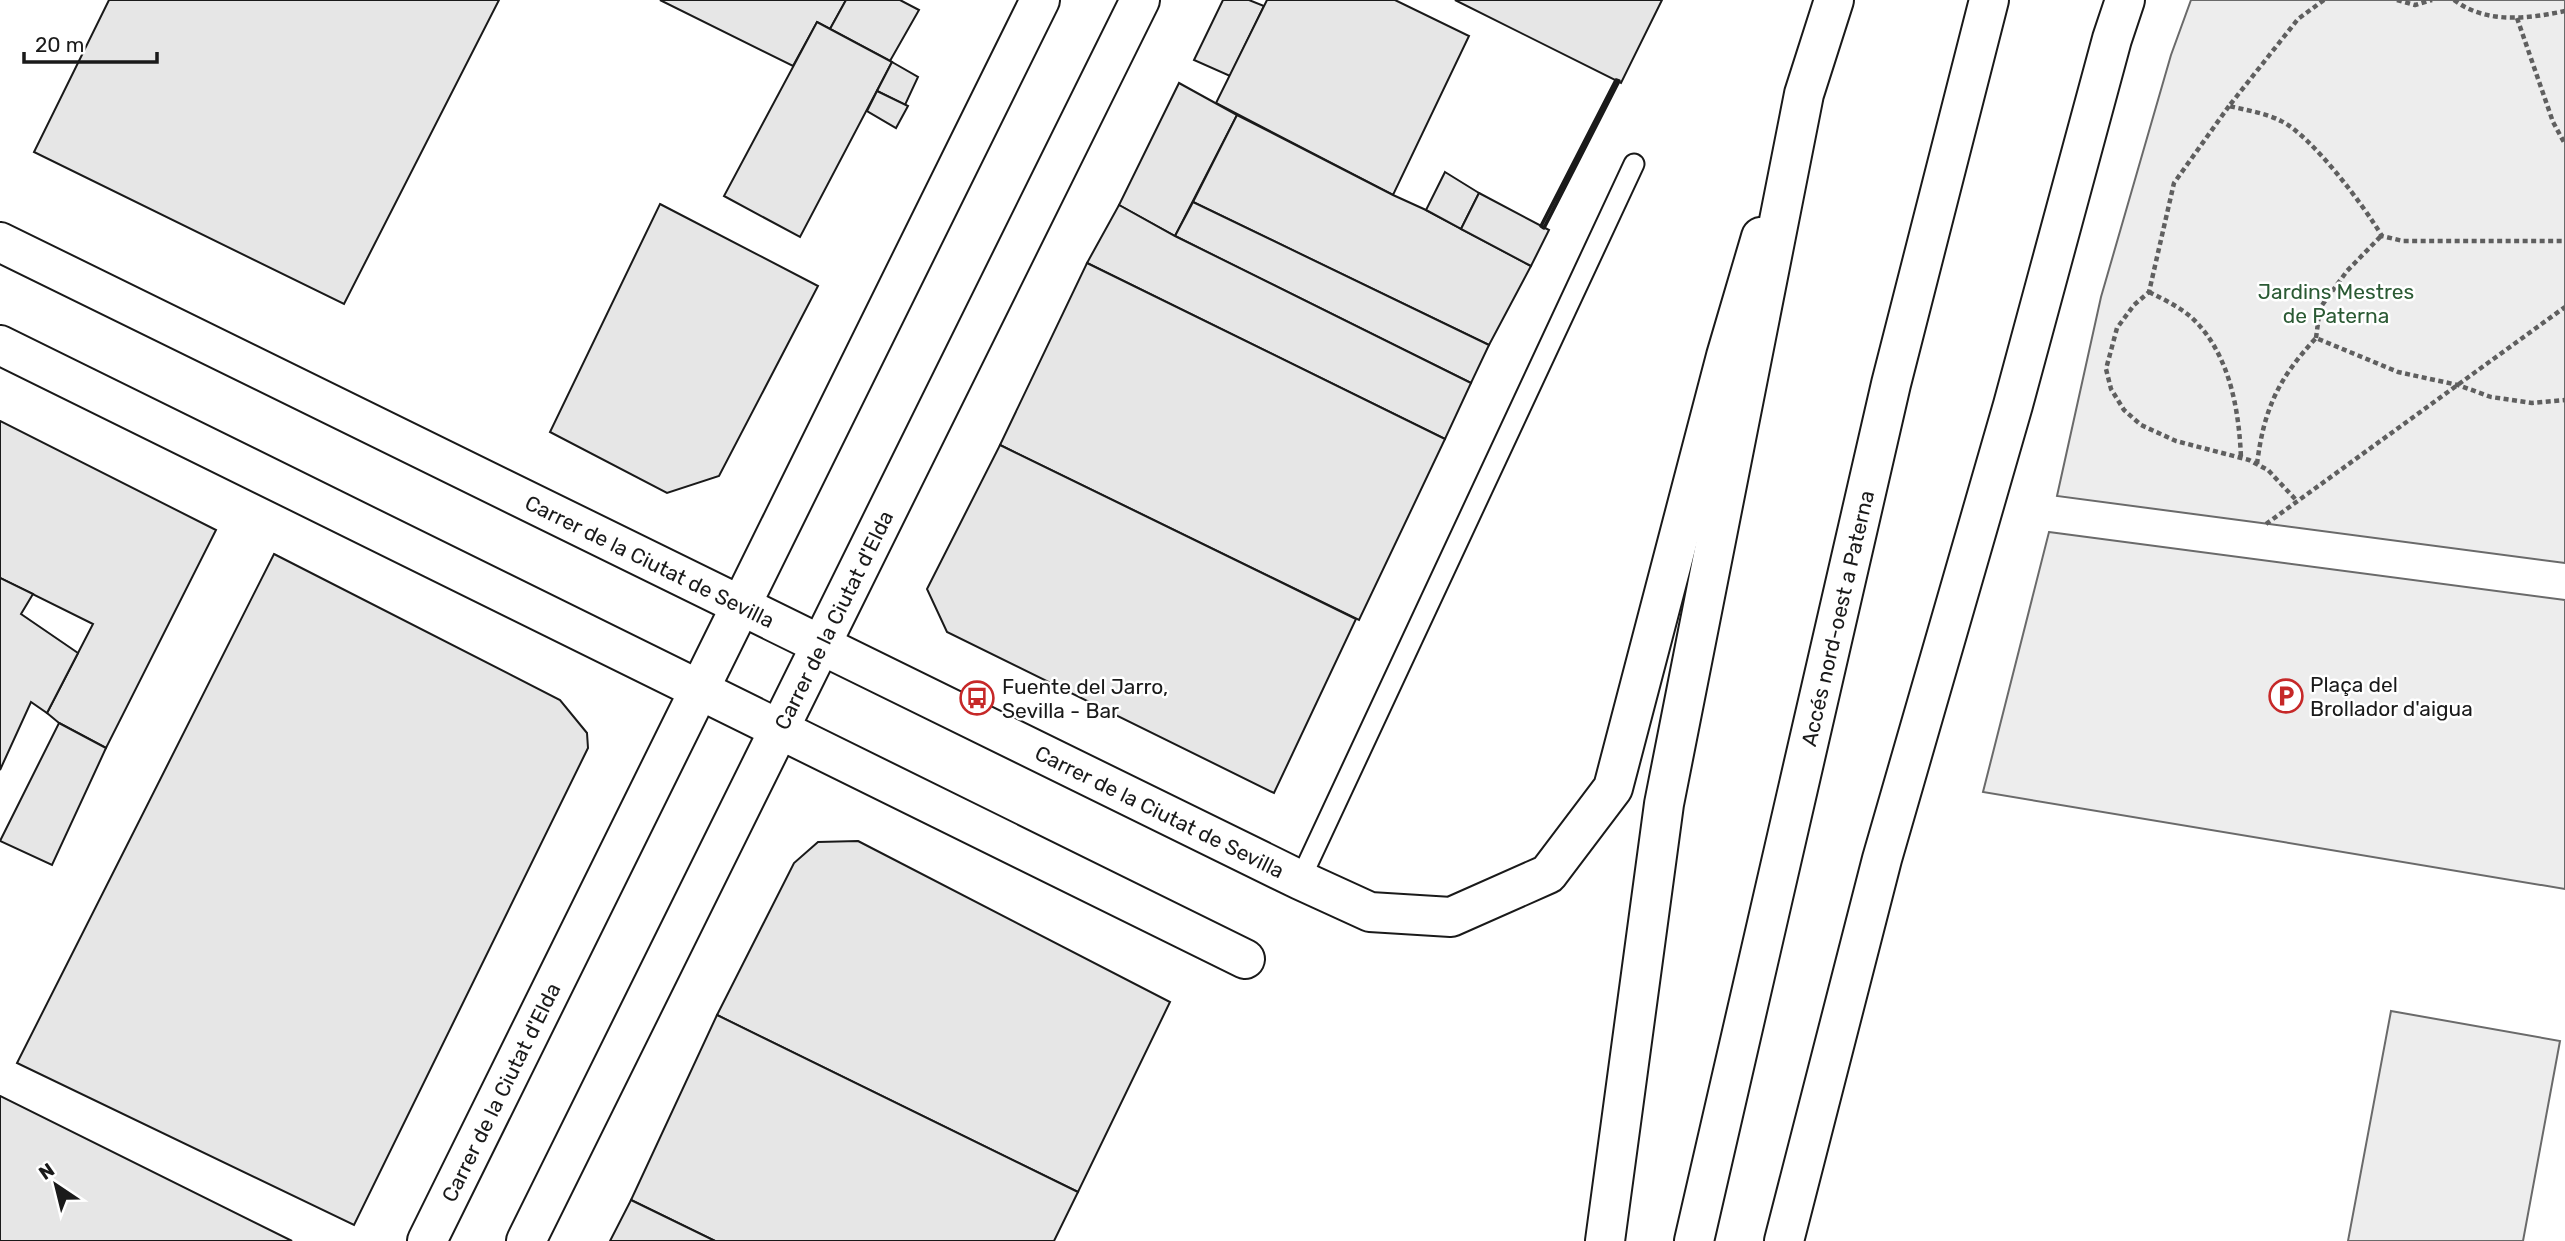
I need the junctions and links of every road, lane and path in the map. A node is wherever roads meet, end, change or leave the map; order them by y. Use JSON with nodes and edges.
{"nodes":[{"id":1,"x":1040,"y":0,"type":"edge"},
{"id":2,"x":1140,"y":0,"type":"edge"},
{"id":3,"x":1834,"y":0,"type":"edge"},
{"id":4,"x":1989,"y":0,"type":"edge"},
{"id":5,"x":2125,"y":0,"type":"edge"},
{"id":6,"x":2325,"y":0,"type":"edge"},
{"id":7,"x":2397,"y":0,"type":"edge"},
{"id":8,"x":2432,"y":0,"type":"edge"},
{"id":9,"x":2454,"y":0,"type":"edge"},
{"id":10,"x":2565,"y":11,"type":"edge"},
{"id":11,"x":2517,"y":18,"type":"junction"},
{"id":12,"x":1804,"y":94,"type":"junction"},
{"id":13,"x":2229,"y":106,"type":"junction"},
{"id":14,"x":2565,"y":144,"type":"edge"},
{"id":15,"x":1634,"y":164,"type":"dead end"},
{"id":16,"x":2382,"y":236,"type":"junction"},
{"id":17,"x":2565,"y":241,"type":"edge"},
{"id":18,"x":0,"y":242,"type":"edge"},
{"id":19,"x":2149,"y":292,"type":"junction"},
{"id":20,"x":2565,"y":307,"type":"edge"},
{"id":21,"x":2315,"y":338,"type":"junction"},
{"id":22,"x":0,"y":345,"type":"edge"},
{"id":23,"x":2458,"y":385,"type":"junction"},
{"id":24,"x":2565,"y":400,"type":"edge"},
{"id":25,"x":2241,"y":458,"type":"junction"},
{"id":26,"x":2257,"y":464,"type":"junction"},
{"id":27,"x":2297,"y":501,"type":"junction"},
{"id":28,"x":2266,"y":524,"type":"dead end"},
{"id":29,"x":740,"y":607,"type":"junction"},
{"id":30,"x":821,"y":646,"type":"junction"},
{"id":31,"x":700,"y":690,"type":"junction"},
{"id":32,"x":779,"y":729,"type":"junction"},
{"id":33,"x":1300,"y":880,"type":"junction"},
{"id":34,"x":1245,"y":959,"type":"dead end"},
{"id":35,"x":427,"y":1241,"type":"edge"},
{"id":36,"x":526,"y":1241,"type":"edge"},
{"id":37,"x":1605,"y":1241,"type":"edge"},
{"id":38,"x":1694,"y":1241,"type":"edge"},
{"id":39,"x":1784,"y":1241,"type":"edge"}],
"edges":[{"from":1,"to":29,"type":"street","name":"Carrer de la Ciutat d'Elda"},
{"from":2,"to":30,"type":"street","name":"Carrer de la Ciutat d'Elda"},
{"from":3,"to":12,"type":"street"},
{"from":4,"to":38,"type":"street","name":"Accés nord-oest a Paterna"},
{"from":5,"to":39,"type":"street"},
{"from":6,"to":13,"type":"path"},
{"from":7,"to":8,"type":"path"},
{"from":9,"to":11,"type":"path"},
{"from":10,"to":11,"type":"path"},
{"from":11,"to":14,"type":"path"},
{"from":12,"to":33,"type":"street","name":"Carrer de la Ciutat de Sevilla"},
{"from":12,"to":37,"type":"street"},
{"from":13,"to":16,"type":"path"},
{"from":13,"to":19,"type":"path"},
{"from":15,"to":33,"type":"lane"},
{"from":16,"to":17,"type":"path"},
{"from":16,"to":21,"type":"path"},
{"from":18,"to":29,"type":"street","name":"Carrer de la Ciutat de Sevilla"},
{"from":19,"to":25,"type":"path"},
{"from":19,"to":25,"type":"path"},
{"from":20,"to":23,"type":"path"},
{"from":21,"to":23,"type":"path"},
{"from":21,"to":26,"type":"path"},
{"from":22,"to":31,"type":"street"},
{"from":23,"to":24,"type":"path"},
{"from":23,"to":27,"type":"path"},
{"from":25,"to":26,"type":"path"},
{"from":26,"to":27,"type":"path"},
{"from":27,"to":28,"type":"path"},
{"from":29,"to":30,"type":"street","name":"Carrer de la Ciutat de Sevilla"},
{"from":29,"to":31,"type":"street","name":"Carrer de la Ciutat d'Elda"},
{"from":30,"to":32,"type":"street","name":"Carrer de la Ciutat d'Elda"},
{"from":30,"to":33,"type":"street","name":"Carrer de la Ciutat de Sevilla"},
{"from":31,"to":32,"type":"street"},
{"from":31,"to":35,"type":"street","name":"Carrer de la Ciutat d'Elda"},
{"from":32,"to":34,"type":"street"},
{"from":32,"to":36,"type":"street","name":"Carrer de la Ciutat d'Elda"}]}
